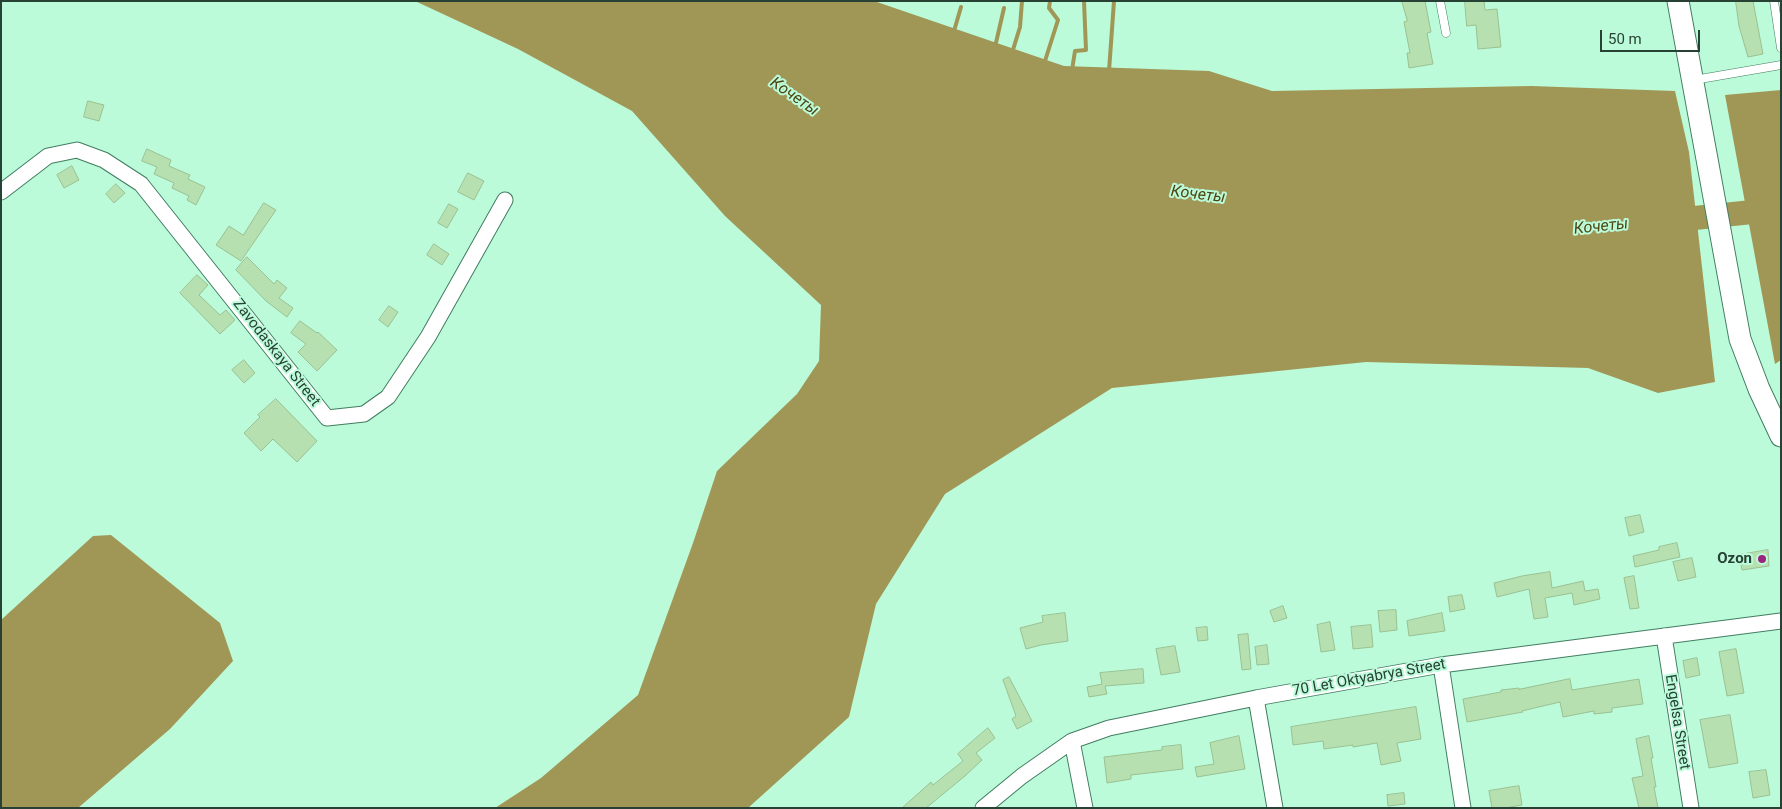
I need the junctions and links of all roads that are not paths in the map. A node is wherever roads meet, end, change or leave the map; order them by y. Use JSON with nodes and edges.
{"nodes":[{"id":1,"x":1440,"y":1,"type":"edge"},
{"id":2,"x":1678,"y":1,"type":"edge"},
{"id":3,"x":1774,"y":1,"type":"edge"},
{"id":4,"x":1446,"y":33,"type":"dead end"},
{"id":5,"x":1781,"y":48,"type":"edge"},
{"id":6,"x":1781,"y":66,"type":"edge"},
{"id":7,"x":1693,"y":80,"type":"junction"},
{"id":8,"x":1,"y":192,"type":"edge"},
{"id":9,"x":505,"y":200,"type":"dead end"},
{"id":10,"x":1781,"y":436,"type":"edge"},
{"id":11,"x":1781,"y":621,"type":"edge"},
{"id":12,"x":1664,"y":636,"type":"junction"},
{"id":13,"x":1441,"y":665,"type":"junction"},
{"id":14,"x":1256,"y":698,"type":"junction"},
{"id":15,"x":1072,"y":742,"type":"junction"},
{"id":16,"x":983,"y":808,"type":"edge"},
{"id":17,"x":1085,"y":808,"type":"edge"},
{"id":18,"x":1275,"y":808,"type":"edge"},
{"id":19,"x":1463,"y":808,"type":"edge"},
{"id":20,"x":1691,"y":808,"type":"edge"}],
"edges":[{"from":1,"to":4,"type":"lane"},
{"from":2,"to":7,"type":"street"},
{"from":3,"to":5,"type":"lane"},
{"from":6,"to":7,"type":"lane"},
{"from":7,"to":10,"type":"street"},
{"from":8,"to":9,"type":"street","name":"Zavodaskaya Street"},
{"from":11,"to":12,"type":"street","name":"70 Let Oktyabrya Street"},
{"from":12,"to":13,"type":"street","name":"70 Let Oktyabrya Street"},
{"from":12,"to":20,"type":"street","name":"Engelsa Street"},
{"from":13,"to":14,"type":"street","name":"70 Let Oktyabrya Street"},
{"from":13,"to":19,"type":"street"},
{"from":14,"to":15,"type":"street","name":"70 Let Oktyabrya Street"},
{"from":14,"to":18,"type":"street"},
{"from":15,"to":16,"type":"street","name":"70 Let Oktyabrya Street"},
{"from":15,"to":17,"type":"street"}]}
